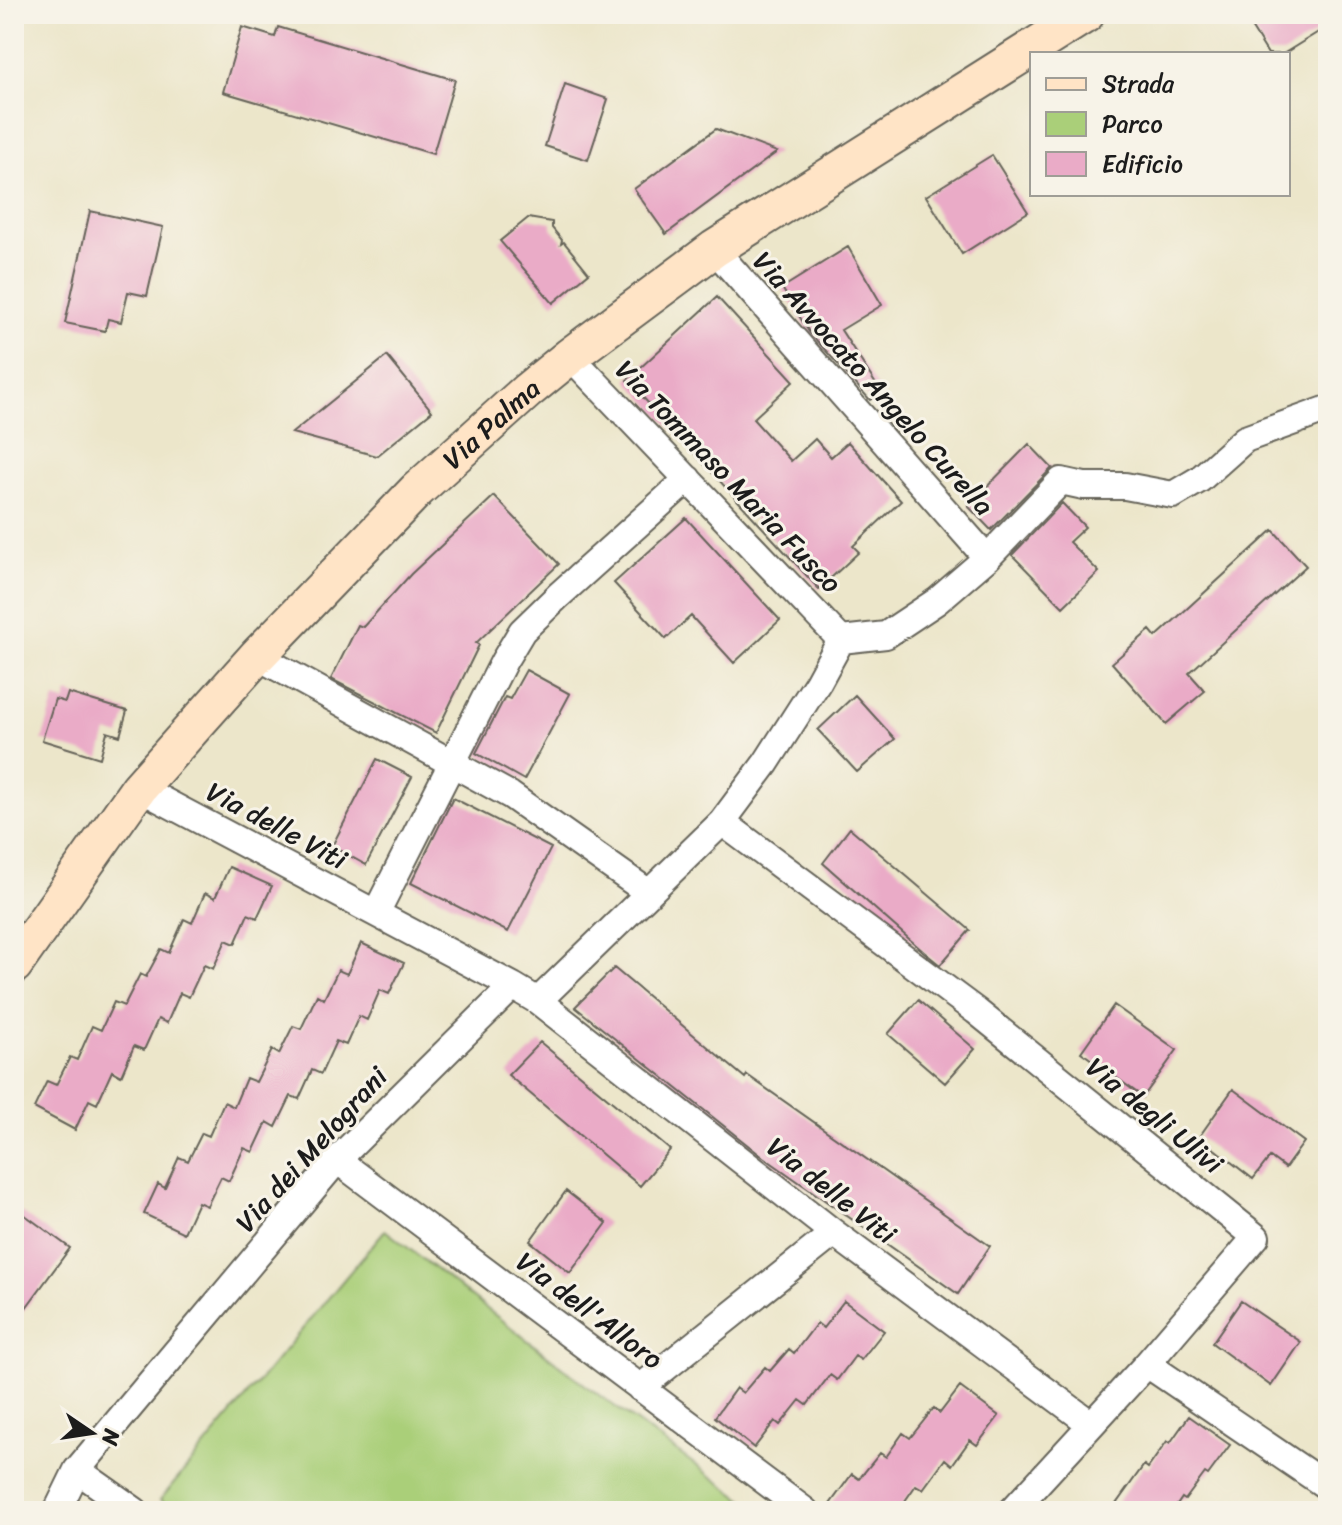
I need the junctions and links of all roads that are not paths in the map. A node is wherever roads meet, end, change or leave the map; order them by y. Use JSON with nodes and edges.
{"nodes":[{"id":1,"x":1086,"y":14,"type":"edge"},
{"id":2,"x":714,"y":249,"type":"junction"},
{"id":3,"x":570,"y":356,"type":"junction"},
{"id":4,"x":1328,"y":409,"type":"edge"},
{"id":5,"x":688,"y":479,"type":"junction"},
{"id":6,"x":987,"y":558,"type":"junction"},
{"id":7,"x":841,"y":640,"type":"junction"},
{"id":8,"x":257,"y":656,"type":"junction"},
{"id":9,"x":452,"y":763,"type":"junction"},
{"id":10,"x":139,"y":788,"type":"junction"},
{"id":11,"x":722,"y":822,"type":"junction"},
{"id":12,"x":649,"y":893,"type":"junction"},
{"id":13,"x":376,"y":913,"type":"junction"},
{"id":14,"x":14,"y":965,"type":"edge"},
{"id":15,"x":513,"y":986,"type":"junction"},
{"id":16,"x":538,"y":1001,"type":"junction"},
{"id":17,"x":337,"y":1160,"type":"junction"},
{"id":18,"x":834,"y":1233,"type":"junction"},
{"id":19,"x":1147,"y":1364,"type":"junction"},
{"id":20,"x":640,"y":1388,"type":"junction"},
{"id":21,"x":1091,"y":1424,"type":"junction"},
{"id":22,"x":77,"y":1470,"type":"junction"},
{"id":23,"x":1328,"y":1487,"type":"edge"},
{"id":24,"x":57,"y":1511,"type":"edge"},
{"id":25,"x":135,"y":1511,"type":"edge"},
{"id":26,"x":805,"y":1511,"type":"edge"},
{"id":27,"x":1012,"y":1511,"type":"edge"}],
"edges":[{"from":1,"to":2,"type":"main road","name":"Via Palma"},
{"from":2,"to":3,"type":"main road","name":"Via Palma"},
{"from":2,"to":6,"type":"street","name":"Via Avvocato Angelo Curella"},
{"from":3,"to":5,"type":"street","name":"Via Tommaso Maria Fusco"},
{"from":3,"to":8,"type":"main road","name":"Via Palma"},
{"from":4,"to":6,"type":"street"},
{"from":5,"to":7,"type":"street","name":"Via Tommaso Maria Fusco"},
{"from":5,"to":9,"type":"street"},
{"from":6,"to":7,"type":"street"},
{"from":7,"to":11,"type":"street"},
{"from":8,"to":9,"type":"street"},
{"from":8,"to":10,"type":"main road","name":"Via Palma"},
{"from":9,"to":12,"type":"street"},
{"from":9,"to":13,"type":"street"},
{"from":10,"to":13,"type":"street","name":"Via delle Viti"},
{"from":10,"to":14,"type":"main road","name":"Via Palma"},
{"from":11,"to":12,"type":"street"},
{"from":11,"to":19,"type":"street","name":"Via degli Ulivi"},
{"from":12,"to":16,"type":"street"},
{"from":13,"to":15,"type":"street","name":"Via delle Viti"},
{"from":15,"to":16,"type":"street"},
{"from":15,"to":17,"type":"street","name":"Via dei Melograni"},
{"from":16,"to":18,"type":"street","name":"Via delle Viti"},
{"from":17,"to":20,"type":"street","name":"Via dell'Alloro"},
{"from":17,"to":22,"type":"street","name":"Via dei Melograni"},
{"from":18,"to":20,"type":"street"},
{"from":18,"to":21,"type":"street","name":"Via delle Viti"},
{"from":19,"to":21,"type":"street","name":"Via degli Ulivi"},
{"from":19,"to":23,"type":"street"},
{"from":20,"to":26,"type":"street","name":"Via dell'Alloro"},
{"from":21,"to":27,"type":"street","name":"Via degli Ulivi"},
{"from":22,"to":24,"type":"street","name":"Via dei Melograni"},
{"from":22,"to":25,"type":"street"}]}
